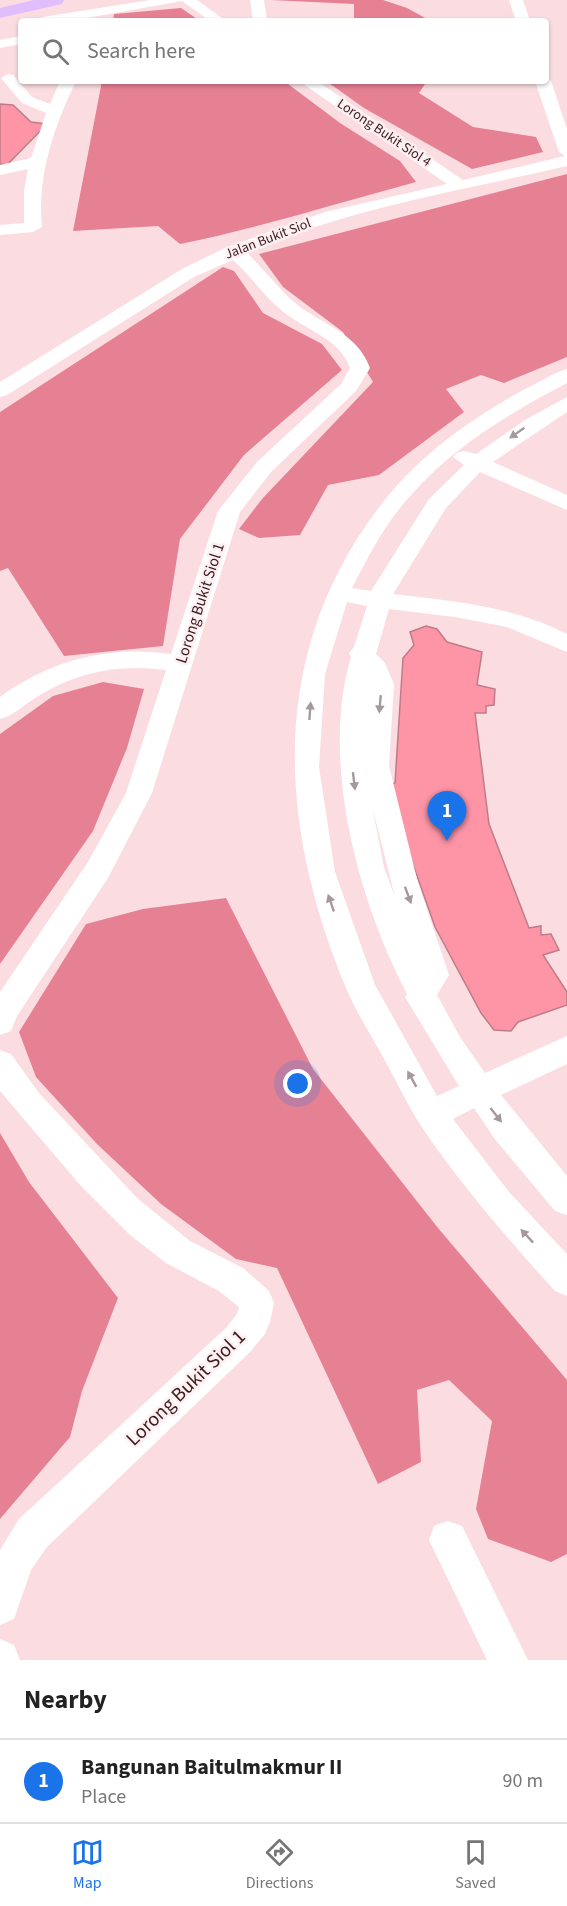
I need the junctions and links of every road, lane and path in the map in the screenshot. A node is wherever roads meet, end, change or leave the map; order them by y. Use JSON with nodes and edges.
{"nodes":[{"id":1,"x":56,"y":0,"type":"edge"},
{"id":2,"x":176,"y":0,"type":"edge"},
{"id":3,"x":188,"y":0,"type":"edge"},
{"id":4,"x":257,"y":0,"type":"edge"},
{"id":5,"x":516,"y":0,"type":"edge"},
{"id":6,"x":0,"y":13,"type":"edge"},
{"id":7,"x":91,"y":16,"type":"edge"},
{"id":8,"x":72,"y":18,"type":"edge"},
{"id":9,"x":215,"y":18,"type":"edge"},
{"id":10,"x":260,"y":18,"type":"edge"},
{"id":11,"x":522,"y":18,"type":"edge"},
{"id":12,"x":18,"y":26,"type":"edge"},
{"id":13,"x":0,"y":29,"type":"edge"},
{"id":14,"x":18,"y":41,"type":"edge"},
{"id":15,"x":0,"y":44,"type":"edge"},
{"id":16,"x":15,"y":79,"type":"edge"},
{"id":17,"x":26,"y":84,"type":"edge"},
{"id":18,"x":311,"y":84,"type":"edge"},
{"id":19,"x":544,"y":84,"type":"edge"},
{"id":20,"x":65,"y":87,"type":"edge"},
{"id":21,"x":55,"y":111,"type":"junction"},
{"id":22,"x":567,"y":152,"type":"edge"},
{"id":23,"x":567,"y":161,"type":"edge"},
{"id":24,"x":37,"y":162,"type":"junction"},
{"id":25,"x":0,"y":170,"type":"edge"},
{"id":26,"x":461,"y":186,"type":"junction"},
{"id":27,"x":0,"y":230,"type":"edge"},
{"id":28,"x":233,"y":250,"type":"junction"},
{"id":29,"x":567,"y":375,"type":"edge"},
{"id":30,"x":0,"y":391,"type":"edge"},
{"id":31,"x":567,"y":403,"type":"edge"},
{"id":32,"x":447,"y":449,"type":"junction"},
{"id":33,"x":478,"y":462,"type":"junction"},
{"id":34,"x":567,"y":503,"type":"edge"},
{"id":35,"x":338,"y":593,"type":"junction"},
{"id":36,"x":377,"y":602,"type":"junction"},
{"id":37,"x":567,"y":644,"type":"edge"},
{"id":38,"x":180,"y":664,"type":"junction"},
{"id":39,"x":0,"y":710,"type":"edge"},
{"id":40,"x":0,"y":1022,"type":"edge"},
{"id":41,"x":567,"y":1048,"type":"edge"},
{"id":42,"x":0,"y":1063,"type":"edge"},
{"id":43,"x":477,"y":1090,"type":"junction"},
{"id":44,"x":431,"y":1114,"type":"junction"},
{"id":45,"x":567,"y":1200,"type":"edge"},
{"id":46,"x":567,"y":1279,"type":"edge"},
{"id":47,"x":447,"y":1540,"type":"dead end"},
{"id":48,"x":0,"y":1605,"type":"edge"},
{"id":49,"x":508,"y":1660,"type":"edge"}],
"edges":[{"from":1,"to":6,"type":"main road"},
{"from":2,"to":7,"type":"street"},
{"from":3,"to":9,"type":"street"},
{"from":4,"to":10,"type":"street"},
{"from":5,"to":11,"type":"street"},
{"from":7,"to":8,"type":"street"},
{"from":12,"to":13,"type":"street"},
{"from":14,"to":15,"type":"street"},
{"from":16,"to":21,"type":"street"},
{"from":17,"to":20,"type":"street"},
{"from":18,"to":26,"type":"street","name":"Lorong Bukit Siol 4"},
{"from":19,"to":22,"type":"street"},
{"from":20,"to":21,"type":"street"},
{"from":21,"to":24,"type":"street"},
{"from":23,"to":26,"type":"street","name":"Jalan Bukit Siol"},
{"from":24,"to":25,"type":"street"},
{"from":24,"to":27,"type":"street"},
{"from":26,"to":28,"type":"street","name":"Jalan Bukit Siol"},
{"from":28,"to":30,"type":"street","name":"Jalan Bukit Siol"},
{"from":28,"to":38,"type":"street","name":"Lorong Bukit Siol 1"},
{"from":29,"to":32,"type":"street"},
{"from":31,"to":33,"type":"street","one_way":true},
{"from":32,"to":33,"type":"street"},
{"from":32,"to":35,"type":"street"},
{"from":33,"to":34,"type":"street"},
{"from":33,"to":36,"type":"street"},
{"from":35,"to":36,"type":"street"},
{"from":44,"to":35,"type":"street","one_way":true},
{"from":36,"to":37,"type":"street"},
{"from":36,"to":43,"type":"street","one_way":true},
{"from":38,"to":39,"type":"street"},
{"from":38,"to":40,"type":"street","name":"Lorong Bukit Siol 1"},
{"from":41,"to":43,"type":"street"},
{"from":42,"to":48,"type":"street","name":"Lorong Bukit Siol 1"},
{"from":43,"to":44,"type":"street"},
{"from":43,"to":45,"type":"street","one_way":true},
{"from":46,"to":44,"type":"street","one_way":true},
{"from":47,"to":49,"type":"street"}]}
